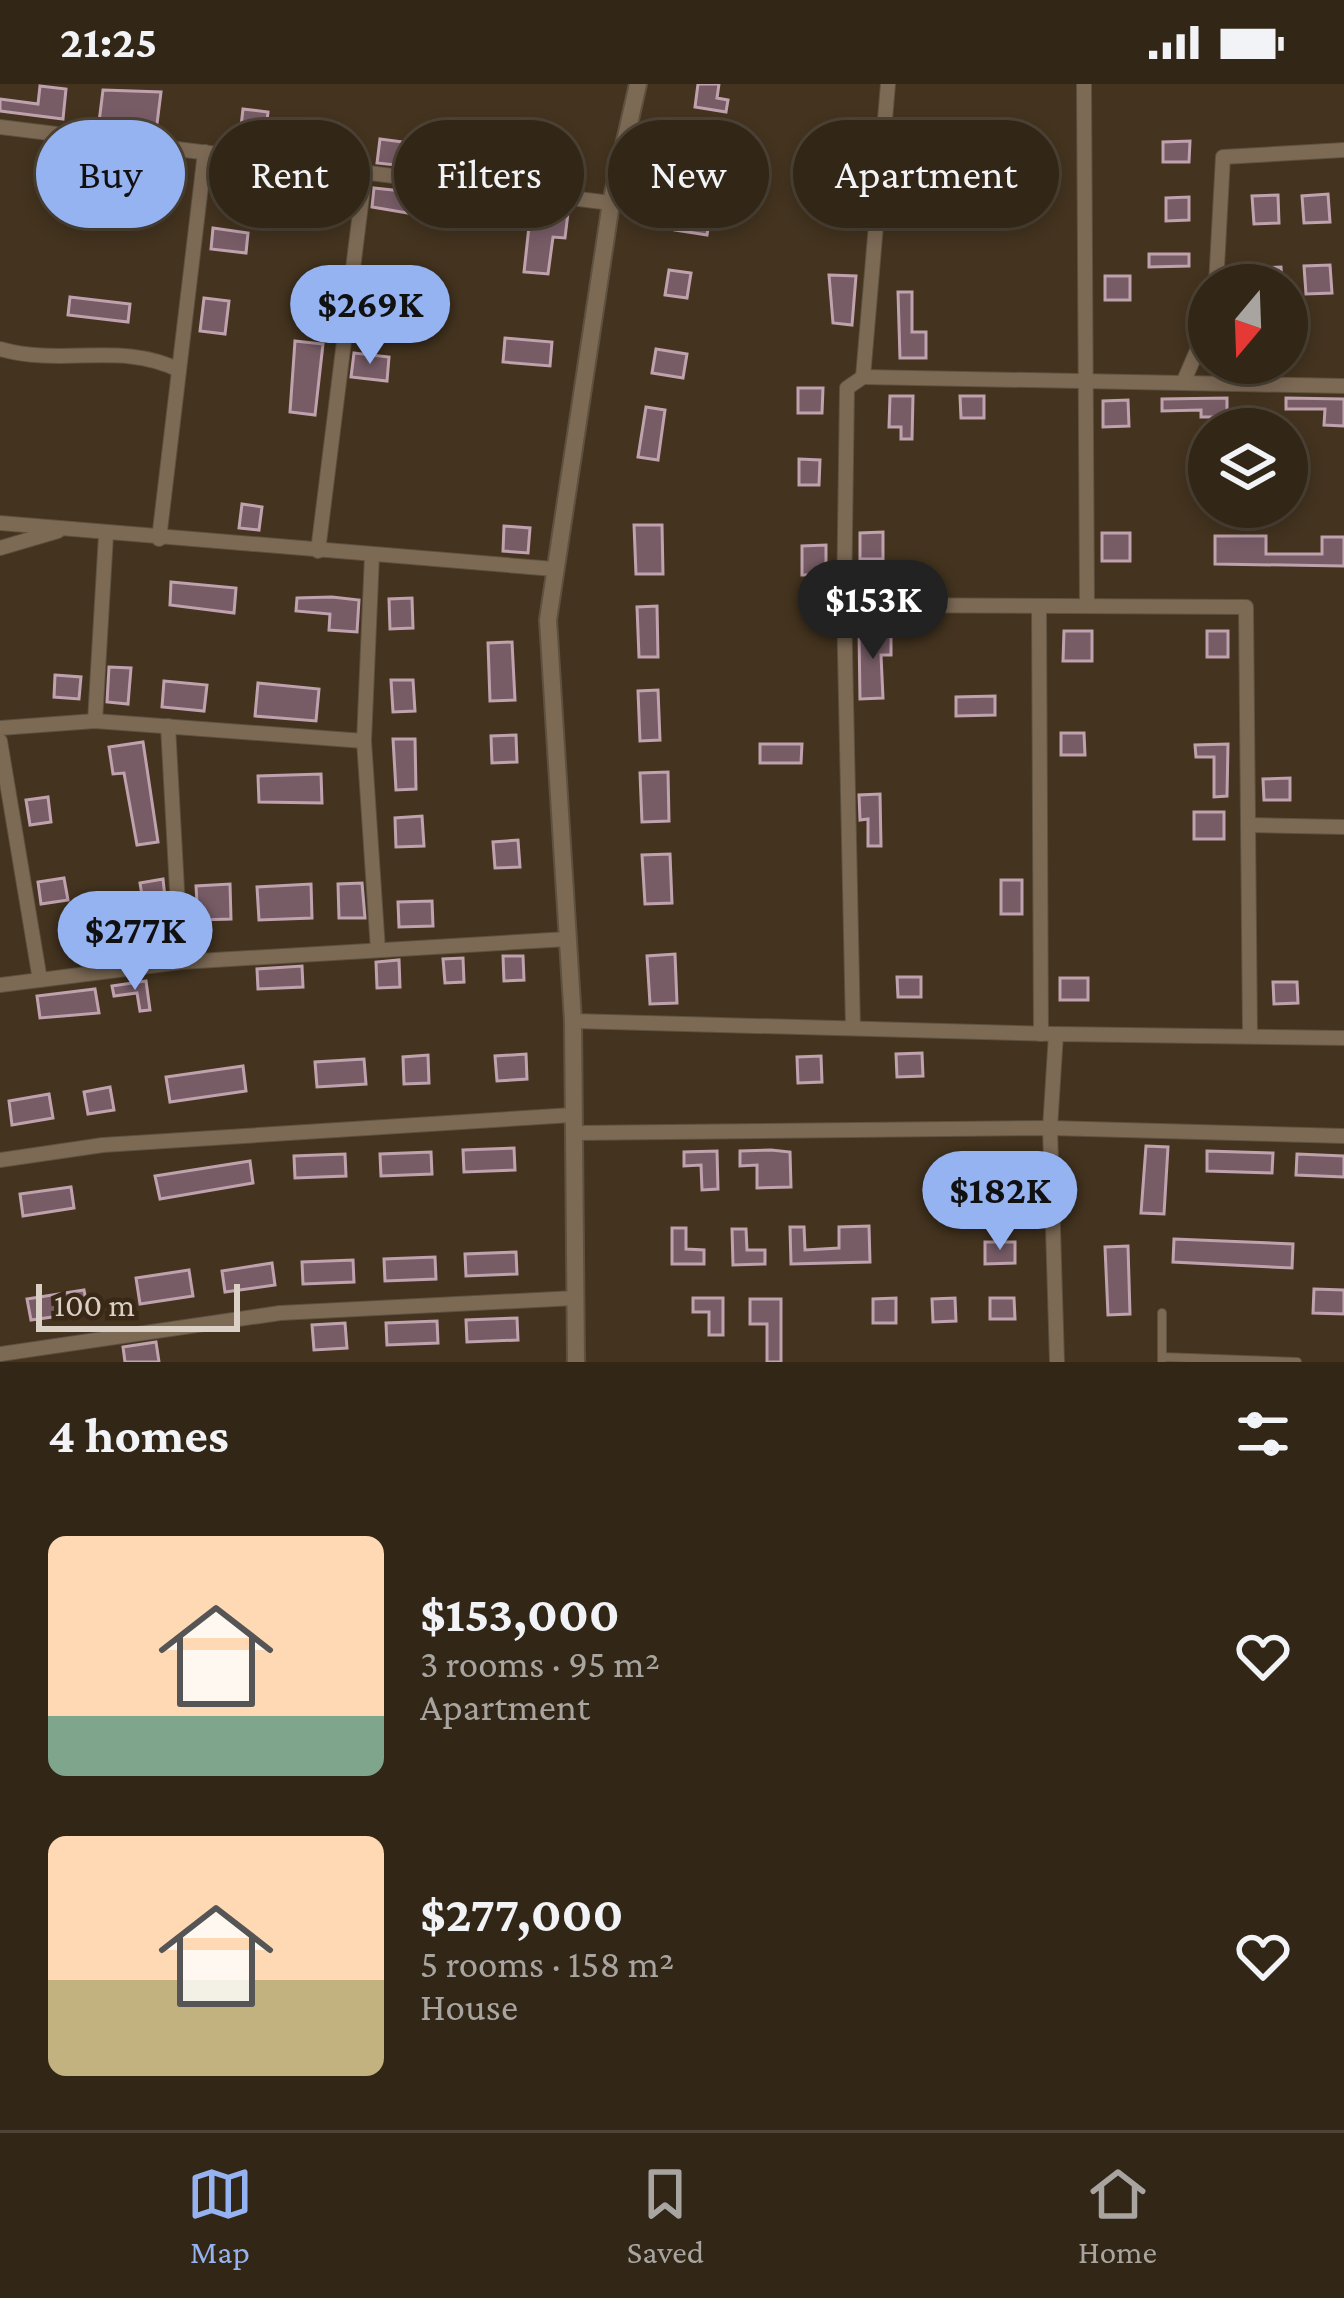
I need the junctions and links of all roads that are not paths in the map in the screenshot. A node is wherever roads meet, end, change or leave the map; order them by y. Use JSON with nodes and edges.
{"nodes":[{"id":1,"x":638,"y":84,"type":"edge"},
{"id":2,"x":888,"y":84,"type":"edge"},
{"id":3,"x":1084,"y":84,"type":"edge"},
{"id":4,"x":630,"y":120,"type":"edge"},
{"id":5,"x":0,"y":127,"type":"edge"},
{"id":6,"x":1344,"y":151,"type":"edge"},
{"id":7,"x":205,"y":152,"type":"junction"},
{"id":8,"x":209,"y":152,"type":"edge"},
{"id":9,"x":370,"y":173,"type":"edge"},
{"id":10,"x":608,"y":203,"type":"edge"},
{"id":11,"x":608,"y":222,"type":"edge"},
{"id":12,"x":358,"y":228,"type":"edge"},
{"id":13,"x":1217,"y":264,"type":"edge"},
{"id":14,"x":0,"y":349,"type":"edge"},
{"id":15,"x":179,"y":370,"type":"junction"},
{"id":16,"x":1188,"y":371,"type":"edge"},
{"id":17,"x":863,"y":377,"type":"junction"},
{"id":18,"x":1086,"y":379,"type":"junction"},
{"id":19,"x":1183,"y":383,"type":"junction"},
{"id":20,"x":1344,"y":386,"type":"edge"},
{"id":21,"x":0,"y":523,"type":"edge"},
{"id":22,"x":60,"y":531,"type":"junction"},
{"id":23,"x":106,"y":535,"type":"junction"},
{"id":24,"x":159,"y":539,"type":"junction"},
{"id":25,"x":0,"y":548,"type":"edge"},
{"id":26,"x":318,"y":551,"type":"junction"},
{"id":27,"x":372,"y":555,"type":"junction"},
{"id":28,"x":554,"y":569,"type":"junction"},
{"id":29,"x":844,"y":605,"type":"junction"},
{"id":30,"x":1039,"y":606,"type":"junction"},
{"id":31,"x":1087,"y":606,"type":"junction"},
{"id":32,"x":95,"y":721,"type":"junction"},
{"id":33,"x":168,"y":726,"type":"junction"},
{"id":34,"x":0,"y":728,"type":"edge"},
{"id":35,"x":0,"y":741,"type":"edge"},
{"id":36,"x":364,"y":741,"type":"junction"},
{"id":37,"x":1248,"y":825,"type":"junction"},
{"id":38,"x":1344,"y":827,"type":"edge"},
{"id":39,"x":568,"y":939,"type":"junction"},
{"id":40,"x":378,"y":950,"type":"junction"},
{"id":41,"x":181,"y":962,"type":"junction"},
{"id":42,"x":40,"y":980,"type":"junction"},
{"id":43,"x":0,"y":985,"type":"edge"},
{"id":44,"x":573,"y":1021,"type":"junction"},
{"id":45,"x":853,"y":1028,"type":"junction"},
{"id":46,"x":1048,"y":1034,"type":"junction"},
{"id":47,"x":1250,"y":1036,"type":"junction"},
{"id":48,"x":1344,"y":1038,"type":"edge"},
{"id":49,"x":573,"y":1124,"type":"junction"},
{"id":50,"x":1050,"y":1128,"type":"junction"},
{"id":51,"x":1344,"y":1136,"type":"edge"},
{"id":52,"x":0,"y":1160,"type":"edge"},
{"id":53,"x":575,"y":1298,"type":"junction"},
{"id":54,"x":1162,"y":1312,"type":"dead end"},
{"id":55,"x":0,"y":1354,"type":"edge"},
{"id":56,"x":1162,"y":1359,"type":"edge"},
{"id":57,"x":576,"y":1362,"type":"edge"},
{"id":58,"x":1057,"y":1362,"type":"edge"},
{"id":59,"x":1297,"y":1362,"type":"edge"}],
"edges":[{"from":1,"to":4,"type":"street"},
{"from":2,"to":17,"type":"street"},
{"from":3,"to":18,"type":"street"},
{"from":5,"to":7,"type":"street"},
{"from":6,"to":13,"type":"street"},
{"from":7,"to":8,"type":"street"},
{"from":7,"to":15,"type":"street"},
{"from":9,"to":10,"type":"street"},
{"from":11,"to":28,"type":"street"},
{"from":12,"to":26,"type":"street"},
{"from":14,"to":15,"type":"street"},
{"from":15,"to":24,"type":"street"},
{"from":16,"to":19,"type":"street"},
{"from":17,"to":18,"type":"street"},
{"from":17,"to":29,"type":"street"},
{"from":18,"to":19,"type":"street"},
{"from":18,"to":31,"type":"street"},
{"from":19,"to":20,"type":"street"},
{"from":21,"to":22,"type":"street"},
{"from":22,"to":23,"type":"street"},
{"from":22,"to":25,"type":"street"},
{"from":23,"to":24,"type":"street"},
{"from":23,"to":32,"type":"street"},
{"from":24,"to":26,"type":"street"},
{"from":26,"to":27,"type":"street"},
{"from":27,"to":28,"type":"street"},
{"from":27,"to":36,"type":"street"},
{"from":28,"to":39,"type":"street"},
{"from":29,"to":30,"type":"street"},
{"from":29,"to":45,"type":"street"},
{"from":30,"to":31,"type":"street"},
{"from":30,"to":46,"type":"street"},
{"from":31,"to":37,"type":"street"},
{"from":32,"to":33,"type":"street"},
{"from":32,"to":34,"type":"street"},
{"from":33,"to":36,"type":"street"},
{"from":33,"to":41,"type":"street"},
{"from":35,"to":42,"type":"street"},
{"from":36,"to":40,"type":"street"},
{"from":37,"to":38,"type":"street"},
{"from":37,"to":47,"type":"street"},
{"from":39,"to":40,"type":"street"},
{"from":39,"to":44,"type":"street"},
{"from":40,"to":41,"type":"street"},
{"from":41,"to":42,"type":"street"},
{"from":42,"to":43,"type":"street"},
{"from":44,"to":45,"type":"street"},
{"from":44,"to":49,"type":"street"},
{"from":45,"to":46,"type":"street"},
{"from":46,"to":47,"type":"street"},
{"from":46,"to":50,"type":"street"},
{"from":47,"to":48,"type":"street"},
{"from":49,"to":50,"type":"street"},
{"from":49,"to":52,"type":"street"},
{"from":49,"to":53,"type":"street"},
{"from":50,"to":51,"type":"street"},
{"from":50,"to":58,"type":"street"},
{"from":53,"to":55,"type":"street"},
{"from":53,"to":57,"type":"street"},
{"from":54,"to":56,"type":"lane"},
{"from":56,"to":59,"type":"lane"}]}
